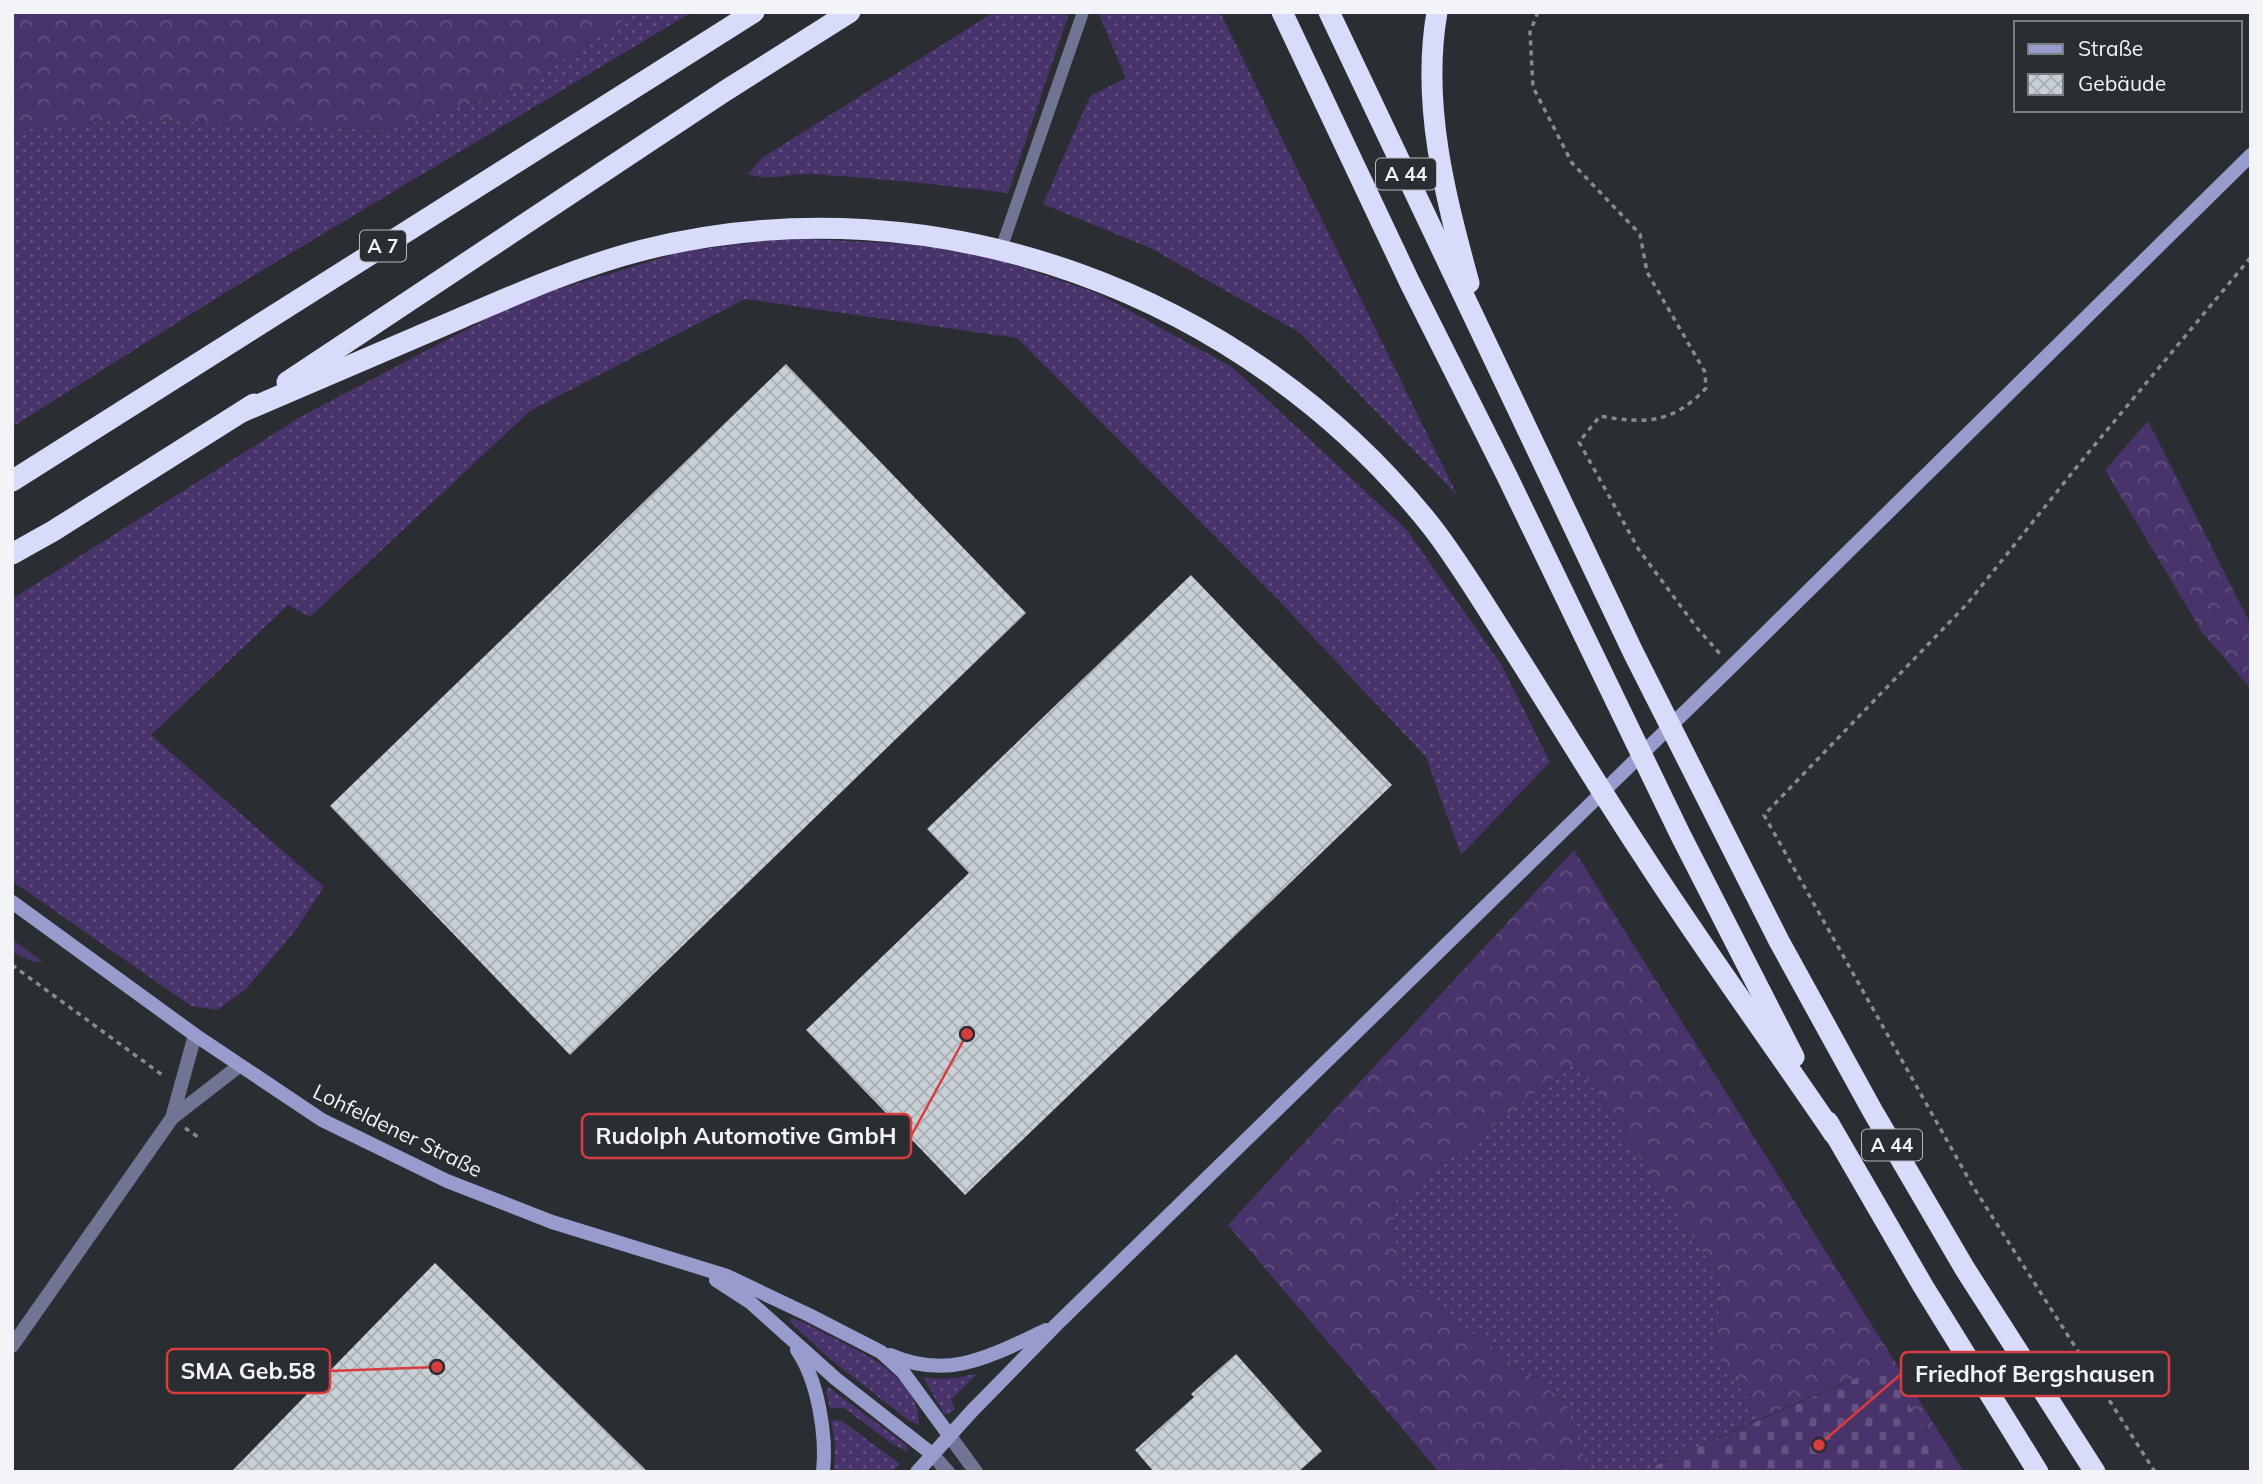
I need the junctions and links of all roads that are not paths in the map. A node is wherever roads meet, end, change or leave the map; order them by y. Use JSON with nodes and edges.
{"nodes":[{"id":1,"x":754,"y":12,"type":"edge"},
{"id":2,"x":850,"y":12,"type":"edge"},
{"id":3,"x":1083,"y":12,"type":"edge"},
{"id":4,"x":1282,"y":12,"type":"edge"},
{"id":5,"x":1329,"y":12,"type":"edge"},
{"id":6,"x":1437,"y":12,"type":"edge"},
{"id":7,"x":2251,"y":155,"type":"edge"},
{"id":8,"x":1001,"y":250,"type":"junction"},
{"id":9,"x":1484,"y":336,"type":"junction"},
{"id":10,"x":244,"y":411,"type":"junction"},
{"id":11,"x":12,"y":481,"type":"edge"},
{"id":12,"x":12,"y":554,"type":"edge"},
{"id":13,"x":12,"y":902,"type":"edge"},
{"id":14,"x":195,"y":1035,"type":"junction"},
{"id":15,"x":239,"y":1066,"type":"junction"},
{"id":16,"x":172,"y":1118,"type":"junction"},
{"id":17,"x":1834,"y":1135,"type":"junction"},
{"id":18,"x":691,"y":1266,"type":"junction"},
{"id":19,"x":1056,"y":1325,"type":"junction"},
{"id":20,"x":788,"y":1337,"type":"junction"},
{"id":21,"x":12,"y":1346,"type":"edge"},
{"id":22,"x":881,"y":1352,"type":"junction"},
{"id":23,"x":949,"y":1435,"type":"junction"},
{"id":24,"x":932,"y":1454,"type":"junction"},
{"id":25,"x":823,"y":1472,"type":"edge"},
{"id":26,"x":916,"y":1472,"type":"edge"},
{"id":27,"x":948,"y":1472,"type":"edge"},
{"id":28,"x":976,"y":1472,"type":"edge"},
{"id":29,"x":2038,"y":1472,"type":"edge"},
{"id":30,"x":2095,"y":1472,"type":"edge"}],
"edges":[{"from":1,"to":11,"type":"highway","number":"A 7"},
{"from":2,"to":10,"type":"highway"},
{"from":3,"to":8,"type":"lane"},
{"from":4,"to":17,"type":"highway"},
{"from":5,"to":9,"type":"highway","number":"A 44"},
{"from":6,"to":9,"type":"highway"},
{"from":7,"to":19,"type":"main road"},
{"from":8,"to":10,"type":"highway"},
{"from":8,"to":17,"type":"highway"},
{"from":9,"to":30,"type":"highway","number":"A 44"},
{"from":10,"to":12,"type":"highway"},
{"from":13,"to":14,"type":"main road","name":"Lohfeldener Straße"},
{"from":14,"to":15,"type":"main road","name":"Lohfeldener Straße"},
{"from":14,"to":16,"type":"street"},
{"from":15,"to":16,"type":"street"},
{"from":15,"to":18,"type":"main road","name":"Lohfeldener Straße"},
{"from":16,"to":21,"type":"street"},
{"from":17,"to":29,"type":"highway","number":"A 44"},
{"from":18,"to":20,"type":"main road","name":"Lohfeldener Straße"},
{"from":18,"to":22,"type":"main road","name":"Lohfeldener Straße"},
{"from":19,"to":22,"type":"main road"},
{"from":19,"to":23,"type":"main road"},
{"from":20,"to":24,"type":"main road","name":"Lohfeldener Straße"},
{"from":20,"to":25,"type":"main road"},
{"from":22,"to":23,"type":"main road","name":"Lohfeldener Straße"},
{"from":23,"to":24,"type":"main road"},
{"from":23,"to":28,"type":"street"},
{"from":24,"to":26,"type":"main road"},
{"from":24,"to":27,"type":"street"}]}
